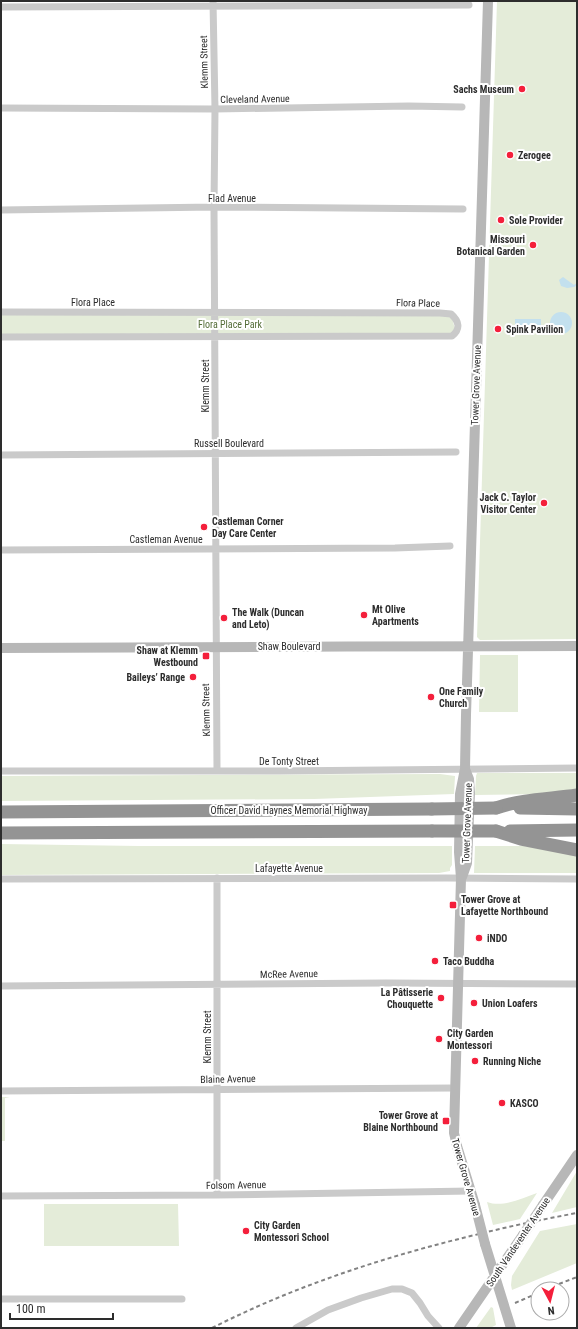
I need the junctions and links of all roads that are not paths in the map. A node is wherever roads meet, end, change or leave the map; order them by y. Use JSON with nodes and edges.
{"nodes":[{"id":1,"x":488,"y":1,"type":"edge"},
{"id":2,"x":213,"y":4,"type":"edge"},
{"id":3,"x":469,"y":5,"type":"dead end"},
{"id":4,"x":1,"y":7,"type":"edge"},
{"id":5,"x":462,"y":107,"type":"dead end"},
{"id":6,"x":1,"y":108,"type":"edge"},
{"id":7,"x":215,"y":110,"type":"junction"},
{"id":8,"x":214,"y":207,"type":"junction"},
{"id":9,"x":463,"y":209,"type":"dead end"},
{"id":10,"x":1,"y":210,"type":"edge"},
{"id":11,"x":1,"y":312,"type":"edge"},
{"id":12,"x":215,"y":312,"type":"junction"},
{"id":13,"x":1,"y":337,"type":"edge"},
{"id":14,"x":215,"y":337,"type":"junction"},
{"id":15,"x":456,"y":452,"type":"dead end"},
{"id":16,"x":215,"y":453,"type":"junction"},
{"id":17,"x":1,"y":455,"type":"edge"},
{"id":18,"x":450,"y":546,"type":"dead end"},
{"id":19,"x":216,"y":548,"type":"junction"},
{"id":20,"x":1,"y":550,"type":"edge"},
{"id":21,"x":215,"y":646,"type":"junction"},
{"id":22,"x":468,"y":646,"type":"junction"},
{"id":23,"x":577,"y":646,"type":"edge"},
{"id":24,"x":1,"y":648,"type":"edge"},
{"id":25,"x":577,"y":768,"type":"edge"},
{"id":26,"x":465,"y":769,"type":"junction"},
{"id":27,"x":217,"y":770,"type":"junction"},
{"id":28,"x":1,"y":771,"type":"edge"},
{"id":29,"x":577,"y":795,"type":"edge"},
{"id":30,"x":496,"y":808,"type":"junction"},
{"id":31,"x":577,"y":809,"type":"edge"},
{"id":32,"x":1,"y":812,"type":"edge"},
{"id":33,"x":577,"y":830,"type":"edge"},
{"id":34,"x":496,"y":831,"type":"junction"},
{"id":35,"x":1,"y":833,"type":"edge"},
{"id":36,"x":577,"y":850,"type":"edge"},
{"id":37,"x":217,"y":878,"type":"junction"},
{"id":38,"x":462,"y":878,"type":"junction"},
{"id":39,"x":1,"y":879,"type":"edge"},
{"id":40,"x":577,"y":879,"type":"edge"},
{"id":41,"x":458,"y":983,"type":"junction"},
{"id":42,"x":577,"y":984,"type":"edge"},
{"id":43,"x":217,"y":985,"type":"junction"},
{"id":44,"x":1,"y":986,"type":"edge"},
{"id":45,"x":455,"y":1088,"type":"junction"},
{"id":46,"x":217,"y":1090,"type":"junction"},
{"id":47,"x":1,"y":1091,"type":"edge"},
{"id":48,"x":577,"y":1155,"type":"edge"},
{"id":49,"x":471,"y":1191,"type":"junction"},
{"id":50,"x":217,"y":1195,"type":"junction"},
{"id":51,"x":1,"y":1196,"type":"edge"},
{"id":52,"x":494,"y":1275,"type":"junction"},
{"id":53,"x":1,"y":1299,"type":"edge"},
{"id":54,"x":182,"y":1299,"type":"dead end"},
{"id":55,"x":509,"y":1327,"type":"edge"},
{"id":56,"x":296,"y":1328,"type":"edge"},
{"id":57,"x":439,"y":1328,"type":"edge"},
{"id":58,"x":459,"y":1328,"type":"edge"}],
"edges":[{"from":1,"to":22,"type":"street","name":"Tower Grove Avenue"},
{"from":2,"to":3,"type":"street"},
{"from":2,"to":4,"type":"street"},
{"from":2,"to":7,"type":"street","name":"Klemm Street"},
{"from":5,"to":7,"type":"street","name":"Cleveland Avenue"},
{"from":6,"to":7,"type":"street","name":"Cleveland Avenue"},
{"from":7,"to":8,"type":"street","name":"Klemm Street"},
{"from":8,"to":9,"type":"street","name":"Flad Avenue"},
{"from":8,"to":10,"type":"street","name":"Flad Avenue"},
{"from":8,"to":12,"type":"street","name":"Klemm Street"},
{"from":11,"to":12,"type":"street","name":"Flora Place"},
{"from":12,"to":14,"type":"street","name":"Klemm Street"},
{"from":12,"to":14,"type":"street","name":"Flora Place"},
{"from":13,"to":14,"type":"street","name":"Flora Place"},
{"from":14,"to":16,"type":"street","name":"Klemm Street"},
{"from":15,"to":16,"type":"street","name":"Russell Boulevard"},
{"from":16,"to":17,"type":"street","name":"Russell Boulevard"},
{"from":16,"to":19,"type":"street","name":"Klemm Street"},
{"from":18,"to":19,"type":"street","name":"Castleman Avenue"},
{"from":19,"to":20,"type":"street","name":"Castleman Avenue"},
{"from":19,"to":21,"type":"street","name":"Klemm Street"},
{"from":21,"to":22,"type":"street","name":"Shaw Boulevard"},
{"from":21,"to":24,"type":"street","name":"Shaw Boulevard"},
{"from":21,"to":27,"type":"street","name":"Klemm Street"},
{"from":22,"to":23,"type":"street","name":"Shaw Boulevard"},
{"from":22,"to":26,"type":"street","name":"Tower Grove Avenue"},
{"from":25,"to":26,"type":"street","name":"De Tonty Street"},
{"from":26,"to":27,"type":"street","name":"De Tonty Street"},
{"from":26,"to":38,"type":"street","name":"Tower Grove Avenue"},
{"from":27,"to":28,"type":"street","name":"De Tonty Street"},
{"from":29,"to":30,"type":"highway"},
{"from":30,"to":31,"type":"highway","name":"Officer David Haynes Memorial Highway"},
{"from":30,"to":32,"type":"highway","name":"Officer David Haynes Memorial Highway","bridge":true},
{"from":33,"to":34,"type":"highway"},
{"from":34,"to":35,"type":"highway","bridge":true},
{"from":34,"to":36,"type":"highway"},
{"from":37,"to":38,"type":"street","name":"Lafayette Avenue"},
{"from":37,"to":39,"type":"street","name":"Lafayette Avenue"},
{"from":37,"to":43,"type":"street","name":"Klemm Street"},
{"from":38,"to":40,"type":"street","name":"Lafayette Avenue"},
{"from":38,"to":41,"type":"street","name":"Tower Grove Avenue"},
{"from":41,"to":42,"type":"street","name":"McRee Avenue"},
{"from":41,"to":43,"type":"street","name":"McRee Avenue"},
{"from":41,"to":45,"type":"street","name":"Tower Grove Avenue"},
{"from":43,"to":44,"type":"street","name":"McRee Avenue"},
{"from":43,"to":46,"type":"street","name":"Klemm Street"},
{"from":45,"to":46,"type":"street","name":"Blaine Avenue"},
{"from":45,"to":49,"type":"street","name":"Tower Grove Avenue"},
{"from":46,"to":47,"type":"street","name":"Blaine Avenue"},
{"from":46,"to":50,"type":"street","name":"Klemm Street"},
{"from":48,"to":52,"type":"street","name":"South Vandeventer Avenue","bridge":true},
{"from":49,"to":50,"type":"street","name":"Folsom Avenue"},
{"from":49,"to":52,"type":"street","name":"Tower Grove Avenue","bridge":true},
{"from":50,"to":51,"type":"street","name":"Folsom Avenue"},
{"from":52,"to":55,"type":"street","name":"Tower Grove Avenue"},
{"from":52,"to":58,"type":"street","name":"South Vandeventer Avenue"},
{"from":53,"to":54,"type":"street"},
{"from":56,"to":57,"type":"street"}]}
